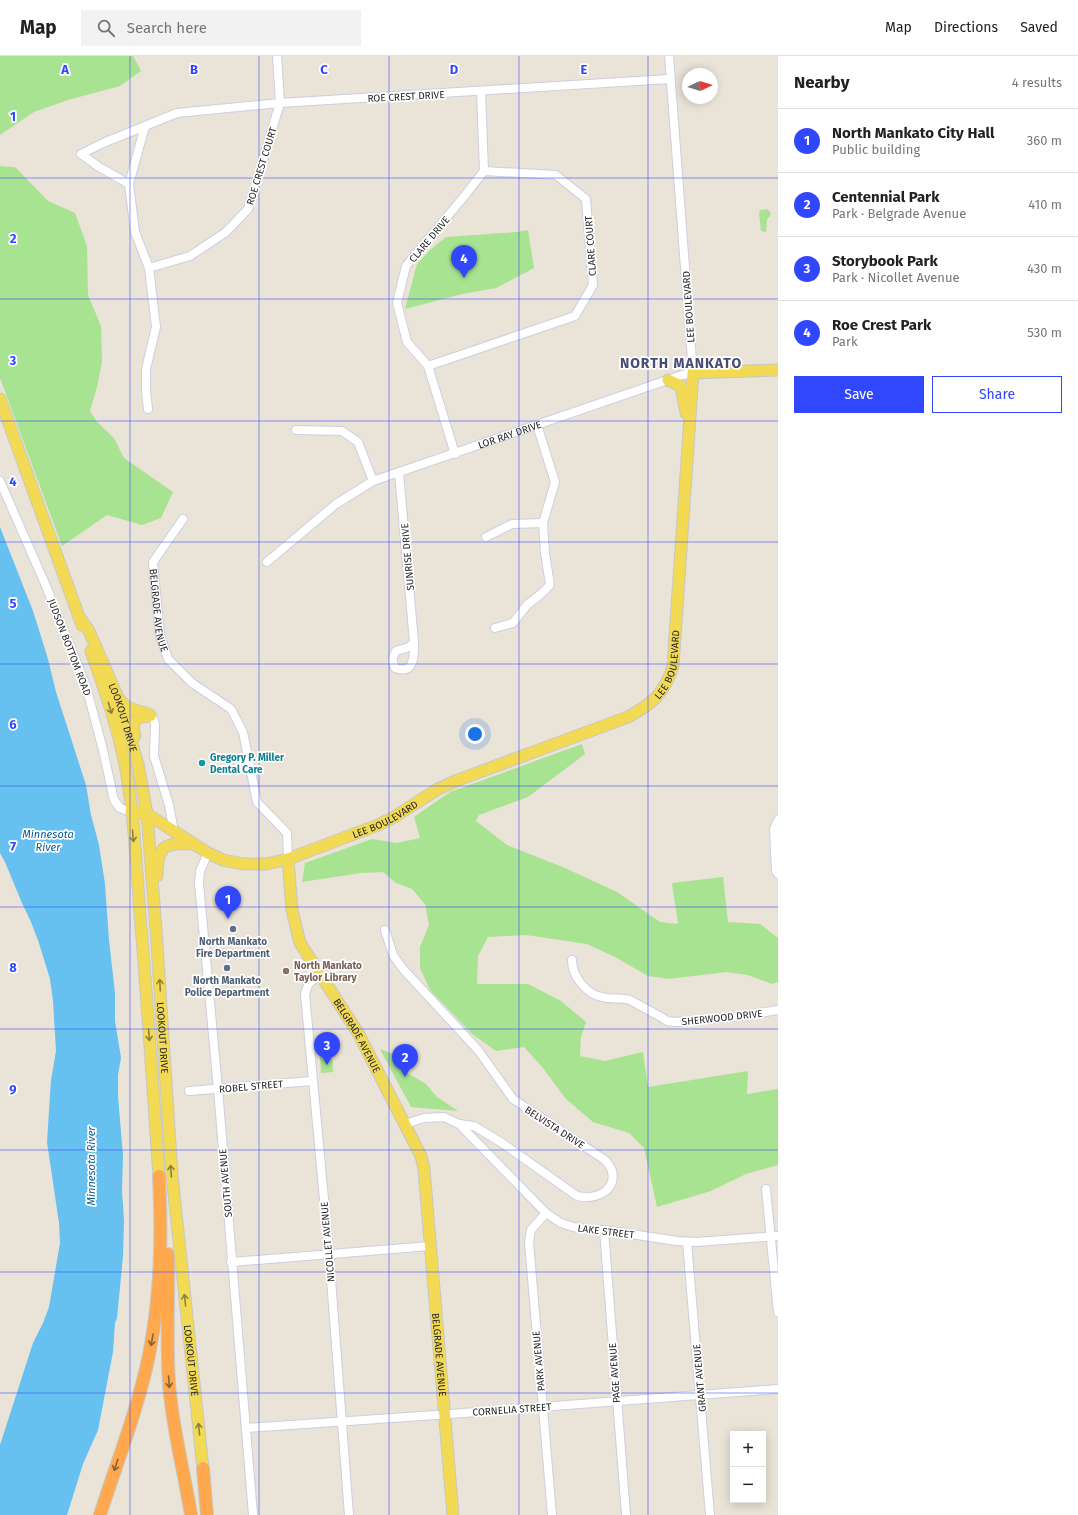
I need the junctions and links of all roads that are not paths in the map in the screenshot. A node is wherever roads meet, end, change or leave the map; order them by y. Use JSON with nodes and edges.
{"nodes":[{"id":1,"x":277,"y":56,"type":"edge"},
{"id":2,"x":669,"y":56,"type":"edge"},
{"id":3,"x":670,"y":79,"type":"junction"},
{"id":4,"x":481,"y":92,"type":"junction"},
{"id":5,"x":280,"y":103,"type":"junction"},
{"id":6,"x":145,"y":126,"type":"junction"},
{"id":7,"x":484,"y":171,"type":"junction"},
{"id":8,"x":129,"y":184,"type":"junction"},
{"id":9,"x":149,"y":268,"type":"junction"},
{"id":10,"x":428,"y":366,"type":"junction"},
{"id":11,"x":778,"y":370,"type":"edge"},
{"id":12,"x":693,"y":373,"type":"junction"},
{"id":13,"x":668,"y":380,"type":"junction"},
{"id":14,"x":0,"y":399,"type":"edge"},
{"id":15,"x":148,"y":409,"type":"dead end"},
{"id":16,"x":537,"y":425,"type":"junction"},
{"id":17,"x":296,"y":430,"type":"dead end"},
{"id":18,"x":688,"y":433,"type":"junction"},
{"id":19,"x":455,"y":454,"type":"junction"},
{"id":20,"x":399,"y":473,"type":"junction"},
{"id":21,"x":0,"y":480,"type":"edge"},
{"id":22,"x":373,"y":481,"type":"junction"},
{"id":23,"x":183,"y":519,"type":"dead end"},
{"id":24,"x":543,"y":523,"type":"junction"},
{"id":25,"x":486,"y":537,"type":"dead end"},
{"id":26,"x":267,"y":562,"type":"dead end"},
{"id":27,"x":80,"y":618,"type":"junction"},
{"id":28,"x":495,"y":628,"type":"dead end"},
{"id":29,"x":414,"y":642,"type":"dead end"},
{"id":30,"x":119,"y":700,"type":"junction"},
{"id":31,"x":150,"y":716,"type":"junction"},
{"id":32,"x":142,"y":787,"type":"junction"},
{"id":33,"x":131,"y":812,"type":"junction"},
{"id":34,"x":147,"y":814,"type":"junction"},
{"id":35,"x":778,"y":820,"type":"edge"},
{"id":36,"x":174,"y":832,"type":"junction"},
{"id":37,"x":193,"y":844,"type":"junction"},
{"id":38,"x":208,"y":853,"type":"junction"},
{"id":39,"x":288,"y":859,"type":"junction"},
{"id":40,"x":778,"y":874,"type":"edge"},
{"id":41,"x":156,"y":930,"type":"junction"},
{"id":42,"x":385,"y":930,"type":"dead end"},
{"id":43,"x":572,"y":960,"type":"dead end"},
{"id":44,"x":319,"y":974,"type":"junction"},
{"id":45,"x":778,"y":1010,"type":"edge"},
{"id":46,"x":312,"y":1082,"type":"junction"},
{"id":47,"x":218,"y":1089,"type":"junction"},
{"id":48,"x":189,"y":1091,"type":"dead end"},
{"id":49,"x":405,"y":1124,"type":"junction"},
{"id":50,"x":458,"y":1124,"type":"junction"},
{"id":51,"x":159,"y":1176,"type":"junction"},
{"id":52,"x":766,"y":1189,"type":"dead end"},
{"id":53,"x":546,"y":1213,"type":"junction"},
{"id":54,"x":604,"y":1230,"type":"junction"},
{"id":55,"x":774,"y":1236,"type":"edge"},
{"id":56,"x":687,"y":1242,"type":"junction"},
{"id":57,"x":430,"y":1246,"type":"junction"},
{"id":58,"x":329,"y":1253,"type":"junction"},
{"id":59,"x":231,"y":1262,"type":"junction"},
{"id":60,"x":778,"y":1312,"type":"edge"},
{"id":61,"x":778,"y":1389,"type":"edge"},
{"id":62,"x":700,"y":1395,"type":"junction"},
{"id":63,"x":616,"y":1402,"type":"junction"},
{"id":64,"x":542,"y":1407,"type":"junction"},
{"id":65,"x":444,"y":1414,"type":"junction"},
{"id":66,"x":341,"y":1421,"type":"junction"},
{"id":67,"x":246,"y":1428,"type":"junction"},
{"id":68,"x":203,"y":1468,"type":"joint"},
{"id":69,"x":100,"y":1515,"type":"edge"},
{"id":70,"x":191,"y":1515,"type":"edge"},
{"id":71,"x":206,"y":1515,"type":"edge"},
{"id":72,"x":253,"y":1515,"type":"edge"},
{"id":73,"x":349,"y":1515,"type":"edge"},
{"id":74,"x":453,"y":1515,"type":"edge"},
{"id":75,"x":552,"y":1515,"type":"edge"},
{"id":76,"x":626,"y":1515,"type":"edge"},
{"id":77,"x":710,"y":1515,"type":"edge"}],
"edges":[{"from":1,"to":5,"type":"street"},
{"from":2,"to":3,"type":"street","name":"LEE BOULEVARD"},
{"from":3,"to":4,"type":"street","name":"ROE CREST DRIVE"},
{"from":3,"to":12,"type":"street","name":"LEE BOULEVARD"},
{"from":4,"to":5,"type":"street","name":"ROE CREST DRIVE"},
{"from":4,"to":7,"type":"street"},
{"from":5,"to":6,"type":"street","name":"ROE CREST DRIVE"},
{"from":5,"to":9,"type":"street","name":"ROE CREST COURT"},
{"from":6,"to":8,"type":"street"},
{"from":6,"to":8,"type":"street","name":"ROE CREST DRIVE"},
{"from":7,"to":10,"type":"street","name":"CLARE DRIVE"},
{"from":7,"to":10,"type":"street","name":"CLARE COURT"},
{"from":8,"to":9,"type":"street"},
{"from":9,"to":15,"type":"street"},
{"from":10,"to":19,"type":"street","name":"CLARE DRIVE"},
{"from":11,"to":12,"type":"main road","name":"LOR RAY DRIVE"},
{"from":12,"to":13,"type":"street","name":"LOR RAY DRIVE"},
{"from":12,"to":18,"type":"main road","name":"LEE BOULEVARD"},
{"from":13,"to":16,"type":"street","name":"LOR RAY DRIVE"},
{"from":13,"to":18,"type":"main road"},
{"from":14,"to":27,"type":"main road","name":"LOOKOUT DRIVE"},
{"from":16,"to":19,"type":"street","name":"LOR RAY DRIVE"},
{"from":16,"to":24,"type":"street"},
{"from":17,"to":22,"type":"street"},
{"from":18,"to":39,"type":"main road","name":"LEE BOULEVARD"},
{"from":19,"to":20,"type":"street","name":"LOR RAY DRIVE"},
{"from":20,"to":22,"type":"street","name":"LOR RAY DRIVE"},
{"from":20,"to":29,"type":"street","name":"SUNRISE DRIVE"},
{"from":21,"to":33,"type":"street","name":"JUDSON BOTTOM ROAD"},
{"from":22,"to":26,"type":"street","name":"LOR RAY DRIVE"},
{"from":23,"to":39,"type":"street","name":"BELGRADE AVENUE"},
{"from":24,"to":25,"type":"street"},
{"from":24,"to":28,"type":"street"},
{"from":27,"to":30,"type":"main road","name":"LOOKOUT DRIVE"},
{"from":27,"to":33,"type":"main road","name":"LOOKOUT DRIVE","one_way":true},
{"from":30,"to":31,"type":"main road"},
{"from":30,"to":32,"type":"main road","name":"LOOKOUT DRIVE"},
{"from":31,"to":32,"type":"main road"},
{"from":31,"to":36,"type":"street"},
{"from":32,"to":34,"type":"main road","name":"LOOKOUT DRIVE"},
{"from":33,"to":34,"type":"main road","name":"LEE BOULEVARD"},
{"from":33,"to":51,"type":"main road","name":"LOOKOUT DRIVE","one_way":true},
{"from":34,"to":36,"type":"main road","name":"LEE BOULEVARD"},
{"from":34,"to":41,"type":"main road","name":"LOOKOUT DRIVE"},
{"from":35,"to":40,"type":"street"},
{"from":36,"to":37,"type":"main road","name":"LEE BOULEVARD"},
{"from":37,"to":38,"type":"main road","name":"LEE BOULEVARD"},
{"from":37,"to":41,"type":"main road"},
{"from":38,"to":39,"type":"main road","name":"LEE BOULEVARD"},
{"from":38,"to":47,"type":"street","name":"SOUTH AVENUE"},
{"from":39,"to":44,"type":"main road","name":"BELGRADE AVENUE"},
{"from":68,"to":41,"type":"main road","name":"LOOKOUT DRIVE","one_way":true},
{"from":42,"to":50,"type":"street","name":"BELVISTA DRIVE"},
{"from":43,"to":45,"type":"street","name":"SHERWOOD DRIVE"},
{"from":44,"to":46,"type":"street","name":"NICOLLET AVENUE"},
{"from":44,"to":49,"type":"main road","name":"BELGRADE AVENUE"},
{"from":46,"to":47,"type":"street","name":"ROBEL STREET"},
{"from":46,"to":58,"type":"street","name":"NICOLLET AVENUE"},
{"from":47,"to":48,"type":"street","name":"ROBEL STREET"},
{"from":47,"to":59,"type":"street","name":"SOUTH AVENUE"},
{"from":49,"to":50,"type":"street","name":"LAKE STREET"},
{"from":49,"to":57,"type":"main road","name":"BELGRADE AVENUE"},
{"from":50,"to":53,"type":"street","name":"LAKE STREET"},
{"from":51,"to":69,"type":"highway","one_way":true},
{"from":51,"to":70,"type":"highway","one_way":true},
{"from":52,"to":55,"type":"street"},
{"from":53,"to":54,"type":"street","name":"LAKE STREET"},
{"from":53,"to":64,"type":"street","name":"PARK AVENUE"},
{"from":54,"to":56,"type":"street","name":"LAKE STREET"},
{"from":54,"to":63,"type":"street","name":"PAGE AVENUE"},
{"from":55,"to":56,"type":"street","name":"LAKE STREET"},
{"from":55,"to":60,"type":"street"},
{"from":56,"to":62,"type":"street","name":"GRANT AVENUE"},
{"from":57,"to":58,"type":"street"},
{"from":57,"to":65,"type":"main road","name":"BELGRADE AVENUE"},
{"from":58,"to":59,"type":"street"},
{"from":58,"to":66,"type":"street","name":"NICOLLET AVENUE"},
{"from":59,"to":67,"type":"street","name":"SOUTH AVENUE"},
{"from":61,"to":62,"type":"street","name":"CORNELIA STREET"},
{"from":62,"to":63,"type":"street","name":"CORNELIA STREET"},
{"from":62,"to":77,"type":"street","name":"GRANT AVENUE"},
{"from":63,"to":64,"type":"street","name":"CORNELIA STREET"},
{"from":63,"to":76,"type":"street","name":"PAGE AVENUE"},
{"from":64,"to":65,"type":"street","name":"CORNELIA STREET"},
{"from":64,"to":75,"type":"street","name":"PARK AVENUE"},
{"from":65,"to":66,"type":"street","name":"CORNELIA STREET"},
{"from":65,"to":74,"type":"main road","name":"BELGRADE AVENUE"},
{"from":66,"to":67,"type":"street","name":"CORNELIA STREET"},
{"from":66,"to":73,"type":"street","name":"NICOLLET AVENUE"},
{"from":67,"to":72,"type":"street","name":"SOUTH AVENUE"},
{"from":68,"to":71,"type":"highway"}]}
